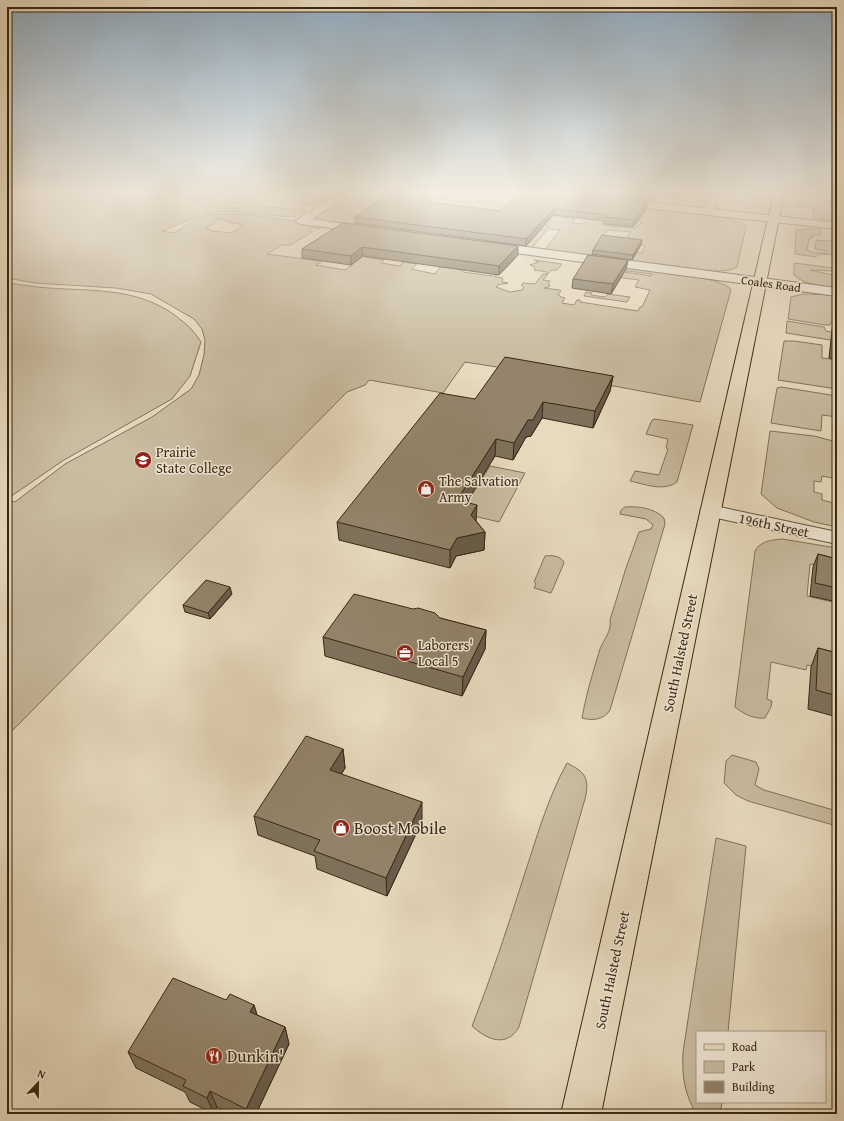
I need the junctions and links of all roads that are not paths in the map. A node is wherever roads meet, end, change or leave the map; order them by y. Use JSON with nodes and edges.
{"nodes":[{"id":1,"x":480,"y":245,"type":"edge"},
{"id":2,"x":767,"y":245,"type":"edge"},
{"id":3,"x":759,"y":282,"type":"junction"},
{"id":4,"x":837,"y":292,"type":"edge"},
{"id":5,"x":710,"y":511,"type":"junction"},
{"id":6,"x":837,"y":538,"type":"edge"},
{"id":7,"x":581,"y":1114,"type":"edge"}],
"edges":[{"from":1,"to":3,"type":"street","name":"Coales Road"},
{"from":2,"to":3,"type":"main road","name":"South Halsted Street"},
{"from":3,"to":4,"type":"street","name":"Coales Road"},
{"from":3,"to":5,"type":"main road","name":"South Halsted Street"},
{"from":5,"to":6,"type":"street","name":"196th Street"},
{"from":5,"to":7,"type":"main road","name":"South Halsted Street"}]}
